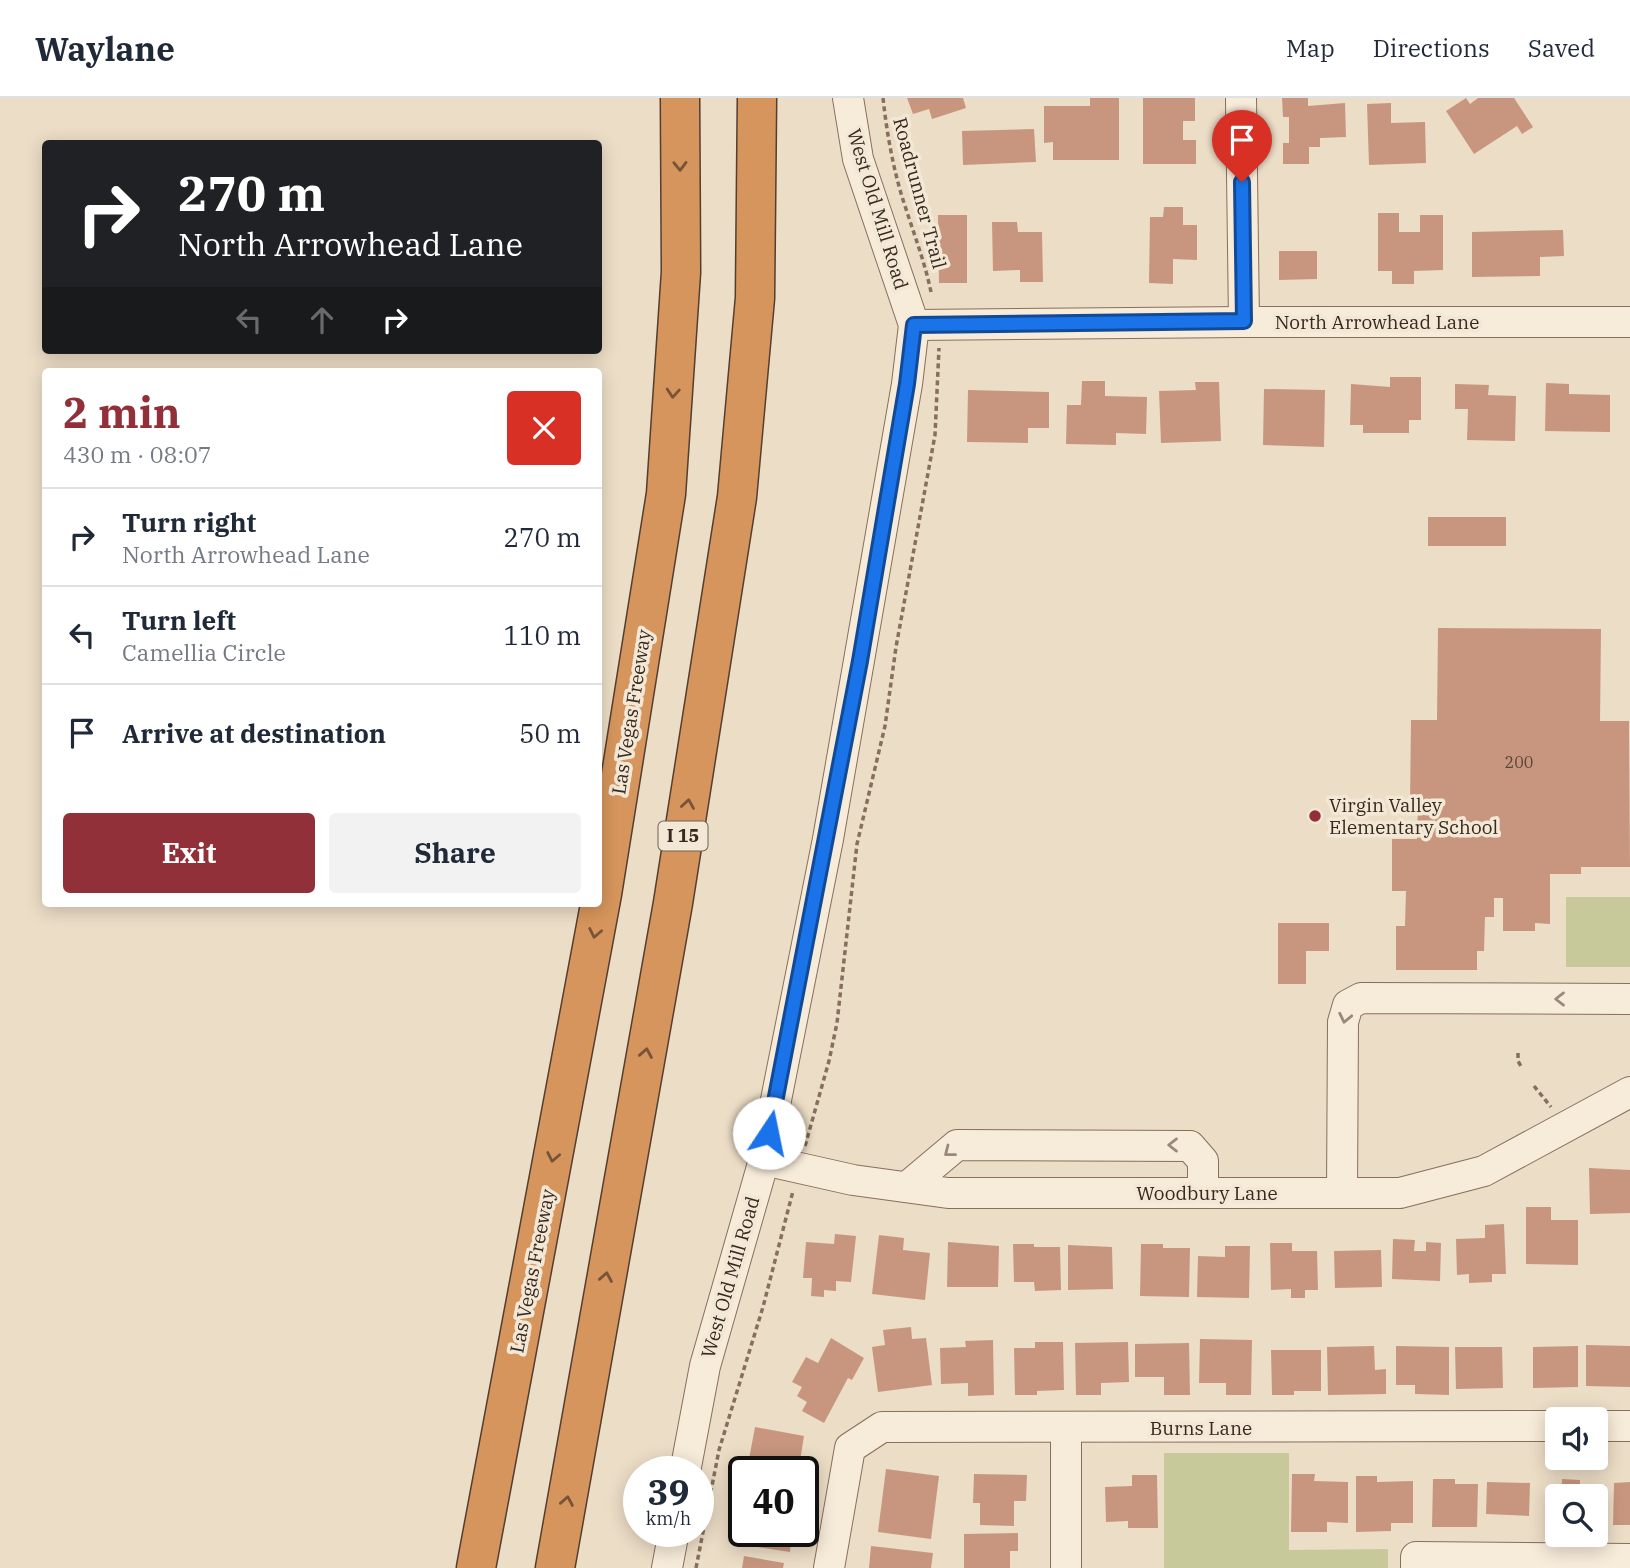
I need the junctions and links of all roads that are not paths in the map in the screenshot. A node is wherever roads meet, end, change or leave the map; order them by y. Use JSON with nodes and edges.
{"nodes":[{"id":1,"x":680,"y":98,"type":"edge"},
{"id":2,"x":757,"y":98,"type":"edge"},
{"id":3,"x":848,"y":98,"type":"edge"},
{"id":4,"x":1241,"y":98,"type":"edge"},
{"id":5,"x":1244,"y":321,"type":"junction"},
{"id":6,"x":1630,"y":322,"type":"edge"},
{"id":7,"x":914,"y":325,"type":"junction"},
{"id":8,"x":602,"y":894,"type":"edge"},
{"id":9,"x":600,"y":907,"type":"edge"},
{"id":10,"x":1629,"y":999,"type":"edge"},
{"id":11,"x":1630,"y":1092,"type":"edge"},
{"id":12,"x":764,"y":1160,"type":"junction"},
{"id":13,"x":907,"y":1187,"type":"junction"},
{"id":14,"x":1203,"y":1193,"type":"junction"},
{"id":15,"x":1342,"y":1193,"type":"junction"},
{"id":16,"x":1545,"y":1426,"type":"edge"},
{"id":17,"x":1608,"y":1426,"type":"edge"},
{"id":18,"x":1630,"y":1426,"type":"edge"},
{"id":19,"x":1066,"y":1428,"type":"junction"},
{"id":20,"x":688,"y":1456,"type":"edge"},
{"id":21,"x":671,"y":1547,"type":"edge"},
{"id":22,"x":1630,"y":1559,"type":"edge"},
{"id":23,"x":477,"y":1568,"type":"edge"},
{"id":24,"x":555,"y":1568,"type":"edge"},
{"id":25,"x":667,"y":1568,"type":"edge"},
{"id":26,"x":829,"y":1568,"type":"edge"},
{"id":27,"x":1066,"y":1568,"type":"edge"},
{"id":28,"x":1416,"y":1568,"type":"edge"}],
"edges":[{"from":1,"to":8,"type":"highway","name":"Las Vegas Freeway","one_way":true},
{"from":24,"to":2,"type":"highway","number":"I 15","one_way":true},
{"from":3,"to":7,"type":"street","name":"West Old Mill Road"},
{"from":4,"to":5,"type":"street"},
{"from":5,"to":6,"type":"street","name":"North Arrowhead Lane"},
{"from":5,"to":7,"type":"street","name":"North Arrowhead Lane"},
{"from":7,"to":12,"type":"street","name":"West Old Mill Road"},
{"from":9,"to":23,"type":"highway","name":"Las Vegas Freeway","one_way":true},
{"from":10,"to":15,"type":"street","one_way":true},
{"from":11,"to":15,"type":"street","name":"Woodbury Lane"},
{"from":12,"to":13,"type":"street","name":"Woodbury Lane"},
{"from":12,"to":20,"type":"street","name":"West Old Mill Road"},
{"from":13,"to":14,"type":"street","name":"Woodbury Lane"},
{"from":14,"to":13,"type":"street","one_way":true},
{"from":14,"to":15,"type":"street","name":"Woodbury Lane"},
{"from":16,"to":19,"type":"street","name":"Burns Lane"},
{"from":17,"to":18,"type":"street"},
{"from":19,"to":26,"type":"street","name":"Burns Lane"},
{"from":19,"to":27,"type":"street"},
{"from":21,"to":25,"type":"street"},
{"from":22,"to":28,"type":"street"}]}
